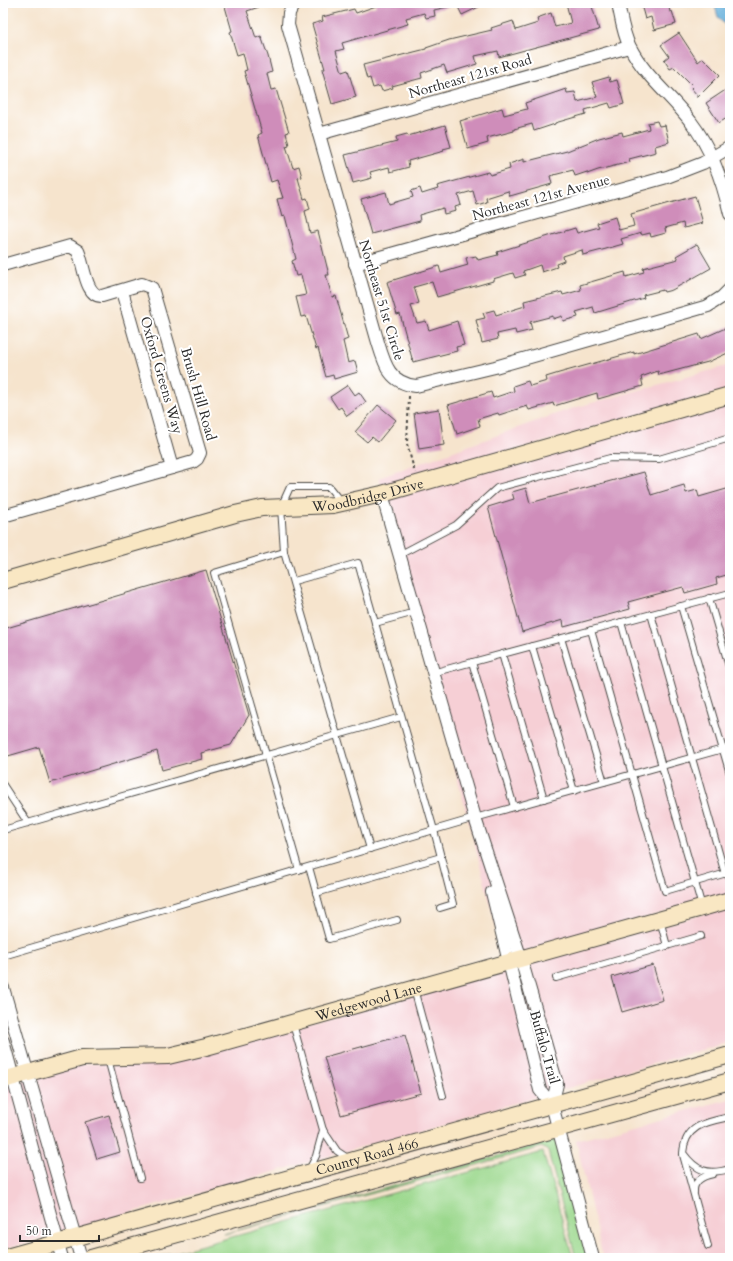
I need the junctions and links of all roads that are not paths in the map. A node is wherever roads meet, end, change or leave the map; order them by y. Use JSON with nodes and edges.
{"nodes":[{"id":1,"x":294,"y":3,"type":"edge"},
{"id":2,"x":618,"y":3,"type":"edge"},
{"id":3,"x":629,"y":47,"type":"junction"},
{"id":4,"x":319,"y":134,"type":"junction"},
{"id":5,"x":730,"y":147,"type":"edge"},
{"id":6,"x":711,"y":158,"type":"junction"},
{"id":7,"x":730,"y":214,"type":"edge"},
{"id":8,"x":355,"y":264,"type":"junction"},
{"id":9,"x":3,"y":265,"type":"edge"},
{"id":10,"x":122,"y":290,"type":"junction"},
{"id":11,"x":730,"y":290,"type":"edge"},
{"id":12,"x":730,"y":395,"type":"edge"},
{"id":13,"x":730,"y":438,"type":"edge"},
{"id":14,"x":172,"y":468,"type":"junction"},
{"id":15,"x":382,"y":494,"type":"junction"},
{"id":16,"x":280,"y":507,"type":"junction"},
{"id":17,"x":3,"y":516,"type":"edge"},
{"id":18,"x":284,"y":552,"type":"junction"},
{"id":19,"x":399,"y":554,"type":"junction"},
{"id":20,"x":3,"y":580,"type":"edge"},
{"id":21,"x":294,"y":580,"type":"junction"},
{"id":22,"x":730,"y":593,"type":"edge"},
{"id":23,"x":709,"y":598,"type":"junction"},
{"id":24,"x":681,"y":606,"type":"junction"},
{"id":25,"x":415,"y":612,"type":"junction"},
{"id":26,"x":651,"y":614,"type":"junction"},
{"id":27,"x":621,"y":622,"type":"junction"},
{"id":28,"x":375,"y":623,"type":"junction"},
{"id":29,"x":591,"y":630,"type":"junction"},
{"id":30,"x":562,"y":638,"type":"junction"},
{"id":31,"x":532,"y":646,"type":"junction"},
{"id":32,"x":502,"y":654,"type":"junction"},
{"id":33,"x":472,"y":662,"type":"junction"},
{"id":34,"x":730,"y":670,"type":"edge"},
{"id":35,"x":432,"y":673,"type":"junction"},
{"id":36,"x":401,"y":717,"type":"junction"},
{"id":37,"x":337,"y":734,"type":"junction"},
{"id":38,"x":730,"y":747,"type":"edge"},
{"id":39,"x":723,"y":749,"type":"junction"},
{"id":40,"x":266,"y":756,"type":"junction"},
{"id":41,"x":692,"y":758,"type":"junction"},
{"id":42,"x":663,"y":766,"type":"junction"},
{"id":43,"x":632,"y":774,"type":"junction"},
{"id":44,"x":730,"y":774,"type":"edge"},
{"id":45,"x":604,"y":782,"type":"junction"},
{"id":46,"x":3,"y":785,"type":"edge"},
{"id":47,"x":574,"y":791,"type":"junction"},
{"id":48,"x":544,"y":799,"type":"junction"},
{"id":49,"x":514,"y":807,"type":"junction"},
{"id":50,"x":475,"y":818,"type":"junction"},
{"id":51,"x":28,"y":823,"type":"junction"},
{"id":52,"x":3,"y":830,"type":"edge"},
{"id":53,"x":434,"y":830,"type":"junction"},
{"id":54,"x":370,"y":849,"type":"junction"},
{"id":55,"x":440,"y":857,"type":"junction"},
{"id":56,"x":309,"y":867,"type":"junction"},
{"id":57,"x":299,"y":870,"type":"junction"},
{"id":58,"x":728,"y":873,"type":"edge"},
{"id":59,"x":695,"y":882,"type":"junction"},
{"id":60,"x":316,"y":893,"type":"junction"},
{"id":61,"x":730,"y":900,"type":"edge"},
{"id":62,"x":440,"y":908,"type":"dead end"},
{"id":63,"x":702,"y":908,"type":"junction"},
{"id":64,"x":397,"y":920,"type":"dead end"},
{"id":65,"x":660,"y":920,"type":"junction"},
{"id":66,"x":701,"y":936,"type":"dead end"},
{"id":67,"x":667,"y":946,"type":"junction"},
{"id":68,"x":3,"y":956,"type":"edge"},
{"id":69,"x":514,"y":961,"type":"junction"},
{"id":70,"x":556,"y":978,"type":"dead end"},
{"id":71,"x":3,"y":988,"type":"edge"},
{"id":72,"x":414,"y":989,"type":"junction"},
{"id":73,"x":292,"y":1022,"type":"junction"},
{"id":74,"x":3,"y":1042,"type":"edge"},
{"id":75,"x":730,"y":1055,"type":"edge"},
{"id":76,"x":107,"y":1057,"type":"junction"},
{"id":77,"x":28,"y":1073,"type":"junction"},
{"id":78,"x":7,"y":1079,"type":"edge"},
{"id":79,"x":730,"y":1081,"type":"edge"},
{"id":80,"x":443,"y":1096,"type":"dead end"},
{"id":81,"x":552,"y":1105,"type":"junction"},
{"id":82,"x":730,"y":1117,"type":"edge"},
{"id":83,"x":558,"y":1129,"type":"junction"},
{"id":84,"x":323,"y":1130,"type":"junction"},
{"id":85,"x":683,"y":1153,"type":"junction"},
{"id":86,"x":351,"y":1161,"type":"junction"},
{"id":87,"x":730,"y":1169,"type":"edge"},
{"id":88,"x":719,"y":1172,"type":"junction"},
{"id":89,"x":308,"y":1173,"type":"junction"},
{"id":90,"x":140,"y":1178,"type":"dead end"},
{"id":91,"x":694,"y":1195,"type":"junction"},
{"id":92,"x":76,"y":1238,"type":"junction"},
{"id":93,"x":708,"y":1246,"type":"dead end"},
{"id":94,"x":60,"y":1250,"type":"edge"},
{"id":95,"x":3,"y":1258,"type":"edge"},
{"id":96,"x":81,"y":1258,"type":"edge"},
{"id":97,"x":91,"y":1258,"type":"edge"},
{"id":98,"x":593,"y":1258,"type":"edge"}],
"edges":[{"from":1,"to":4,"type":"street","name":"Northeast 51st Circle"},
{"from":2,"to":3,"type":"street"},
{"from":3,"to":4,"type":"street","name":"Northeast 121st Road"},
{"from":3,"to":6,"type":"street"},
{"from":4,"to":8,"type":"street","name":"Northeast 51st Circle"},
{"from":5,"to":6,"type":"street","name":"Northeast 121st Avenue"},
{"from":6,"to":7,"type":"street"},
{"from":6,"to":8,"type":"street","name":"Northeast 121st Avenue"},
{"from":8,"to":11,"type":"street","name":"Northeast 51st Circle"},
{"from":9,"to":10,"type":"street"},
{"from":10,"to":14,"type":"street","name":"Oxford Greens Way"},
{"from":10,"to":14,"type":"street","name":"Brush Hill Road"},
{"from":12,"to":15,"type":"street","name":"Woodbridge Drive"},
{"from":13,"to":19,"type":"lane"},
{"from":14,"to":17,"type":"street","name":"Brush Hill Road"},
{"from":15,"to":16,"type":"street","name":"Woodbridge Drive"},
{"from":15,"to":19,"type":"street","name":"Buffalo Trail"},
{"from":16,"to":18,"type":"lane"},
{"from":16,"to":20,"type":"street","name":"Woodbridge Drive"},
{"from":18,"to":21,"type":"lane"},
{"from":18,"to":40,"type":"lane"},
{"from":19,"to":25,"type":"street","name":"Buffalo Trail"},
{"from":21,"to":28,"type":"lane"},
{"from":21,"to":37,"type":"lane"},
{"from":22,"to":23,"type":"lane"},
{"from":23,"to":24,"type":"lane"},
{"from":23,"to":34,"type":"lane"},
{"from":24,"to":26,"type":"lane"},
{"from":24,"to":39,"type":"lane"},
{"from":25,"to":28,"type":"lane"},
{"from":25,"to":35,"type":"street","name":"Buffalo Trail"},
{"from":26,"to":27,"type":"lane"},
{"from":26,"to":41,"type":"lane"},
{"from":27,"to":29,"type":"lane"},
{"from":27,"to":42,"type":"lane"},
{"from":28,"to":36,"type":"lane"},
{"from":29,"to":30,"type":"lane"},
{"from":29,"to":43,"type":"lane"},
{"from":30,"to":31,"type":"lane"},
{"from":30,"to":45,"type":"lane"},
{"from":31,"to":32,"type":"lane"},
{"from":31,"to":47,"type":"lane"},
{"from":32,"to":33,"type":"lane"},
{"from":32,"to":48,"type":"lane"},
{"from":33,"to":35,"type":"lane"},
{"from":33,"to":49,"type":"lane"},
{"from":35,"to":50,"type":"street","name":"Buffalo Trail"},
{"from":36,"to":37,"type":"lane"},
{"from":36,"to":53,"type":"lane"},
{"from":37,"to":40,"type":"lane"},
{"from":37,"to":54,"type":"lane"},
{"from":38,"to":39,"type":"lane"},
{"from":39,"to":41,"type":"lane"},
{"from":39,"to":44,"type":"lane"},
{"from":40,"to":51,"type":"lane"},
{"from":40,"to":57,"type":"lane"},
{"from":41,"to":42,"type":"lane"},
{"from":41,"to":58,"type":"lane"},
{"from":42,"to":43,"type":"lane"},
{"from":42,"to":59,"type":"lane"},
{"from":43,"to":45,"type":"lane"},
{"from":43,"to":59,"type":"lane"},
{"from":45,"to":47,"type":"lane"},
{"from":46,"to":51,"type":"lane"},
{"from":47,"to":48,"type":"lane"},
{"from":48,"to":49,"type":"lane"},
{"from":49,"to":50,"type":"lane"},
{"from":50,"to":53,"type":"lane"},
{"from":50,"to":69,"type":"street","name":"Buffalo Trail"},
{"from":51,"to":52,"type":"lane"},
{"from":53,"to":54,"type":"lane"},
{"from":53,"to":55,"type":"lane"},
{"from":54,"to":56,"type":"lane"},
{"from":55,"to":60,"type":"lane"},
{"from":55,"to":62,"type":"lane"},
{"from":56,"to":57,"type":"lane"},
{"from":56,"to":60,"type":"lane"},
{"from":57,"to":68,"type":"lane"},
{"from":58,"to":59,"type":"lane"},
{"from":59,"to":63,"type":"lane"},
{"from":60,"to":64,"type":"lane"},
{"from":61,"to":63,"type":"street","name":"Wedgewood Lane"},
{"from":63,"to":65,"type":"street","name":"Wedgewood Lane"},
{"from":65,"to":67,"type":"lane"},
{"from":65,"to":69,"type":"street","name":"Wedgewood Lane"},
{"from":66,"to":67,"type":"lane"},
{"from":67,"to":70,"type":"lane"},
{"from":69,"to":72,"type":"street","name":"Wedgewood Lane"},
{"from":69,"to":81,"type":"street","name":"Buffalo Trail"},
{"from":69,"to":81,"type":"street","name":"Buffalo Trail"},
{"from":71,"to":77,"type":"street"},
{"from":72,"to":73,"type":"street","name":"Wedgewood Lane"},
{"from":72,"to":80,"type":"lane"},
{"from":73,"to":76,"type":"street","name":"Wedgewood Lane"},
{"from":73,"to":84,"type":"lane"},
{"from":74,"to":78,"type":"street"},
{"from":75,"to":81,"type":"street","name":"County Road 466"},
{"from":76,"to":77,"type":"street","name":"Wedgewood Lane"},
{"from":76,"to":90,"type":"lane"},
{"from":77,"to":78,"type":"street","name":"Wedgewood Lane"},
{"from":77,"to":92,"type":"street"},
{"from":78,"to":94,"type":"street"},
{"from":79,"to":83,"type":"street","name":"County Road 466"},
{"from":81,"to":83,"type":"street"},
{"from":81,"to":86,"type":"street","name":"County Road 466"},
{"from":82,"to":85,"type":"lane"},
{"from":83,"to":97,"type":"street","name":"County Road 466"},
{"from":83,"to":98,"type":"street"},
{"from":84,"to":86,"type":"lane"},
{"from":84,"to":89,"type":"lane"},
{"from":85,"to":88,"type":"lane"},
{"from":85,"to":91,"type":"lane"},
{"from":86,"to":89,"type":"street","name":"County Road 466"},
{"from":87,"to":88,"type":"lane"},
{"from":88,"to":91,"type":"lane"},
{"from":89,"to":92,"type":"street","name":"County Road 466"},
{"from":91,"to":93,"type":"lane"},
{"from":92,"to":94,"type":"street","name":"County Road 466"},
{"from":92,"to":96,"type":"street"},
{"from":94,"to":95,"type":"street","name":"County Road 466"}]}
